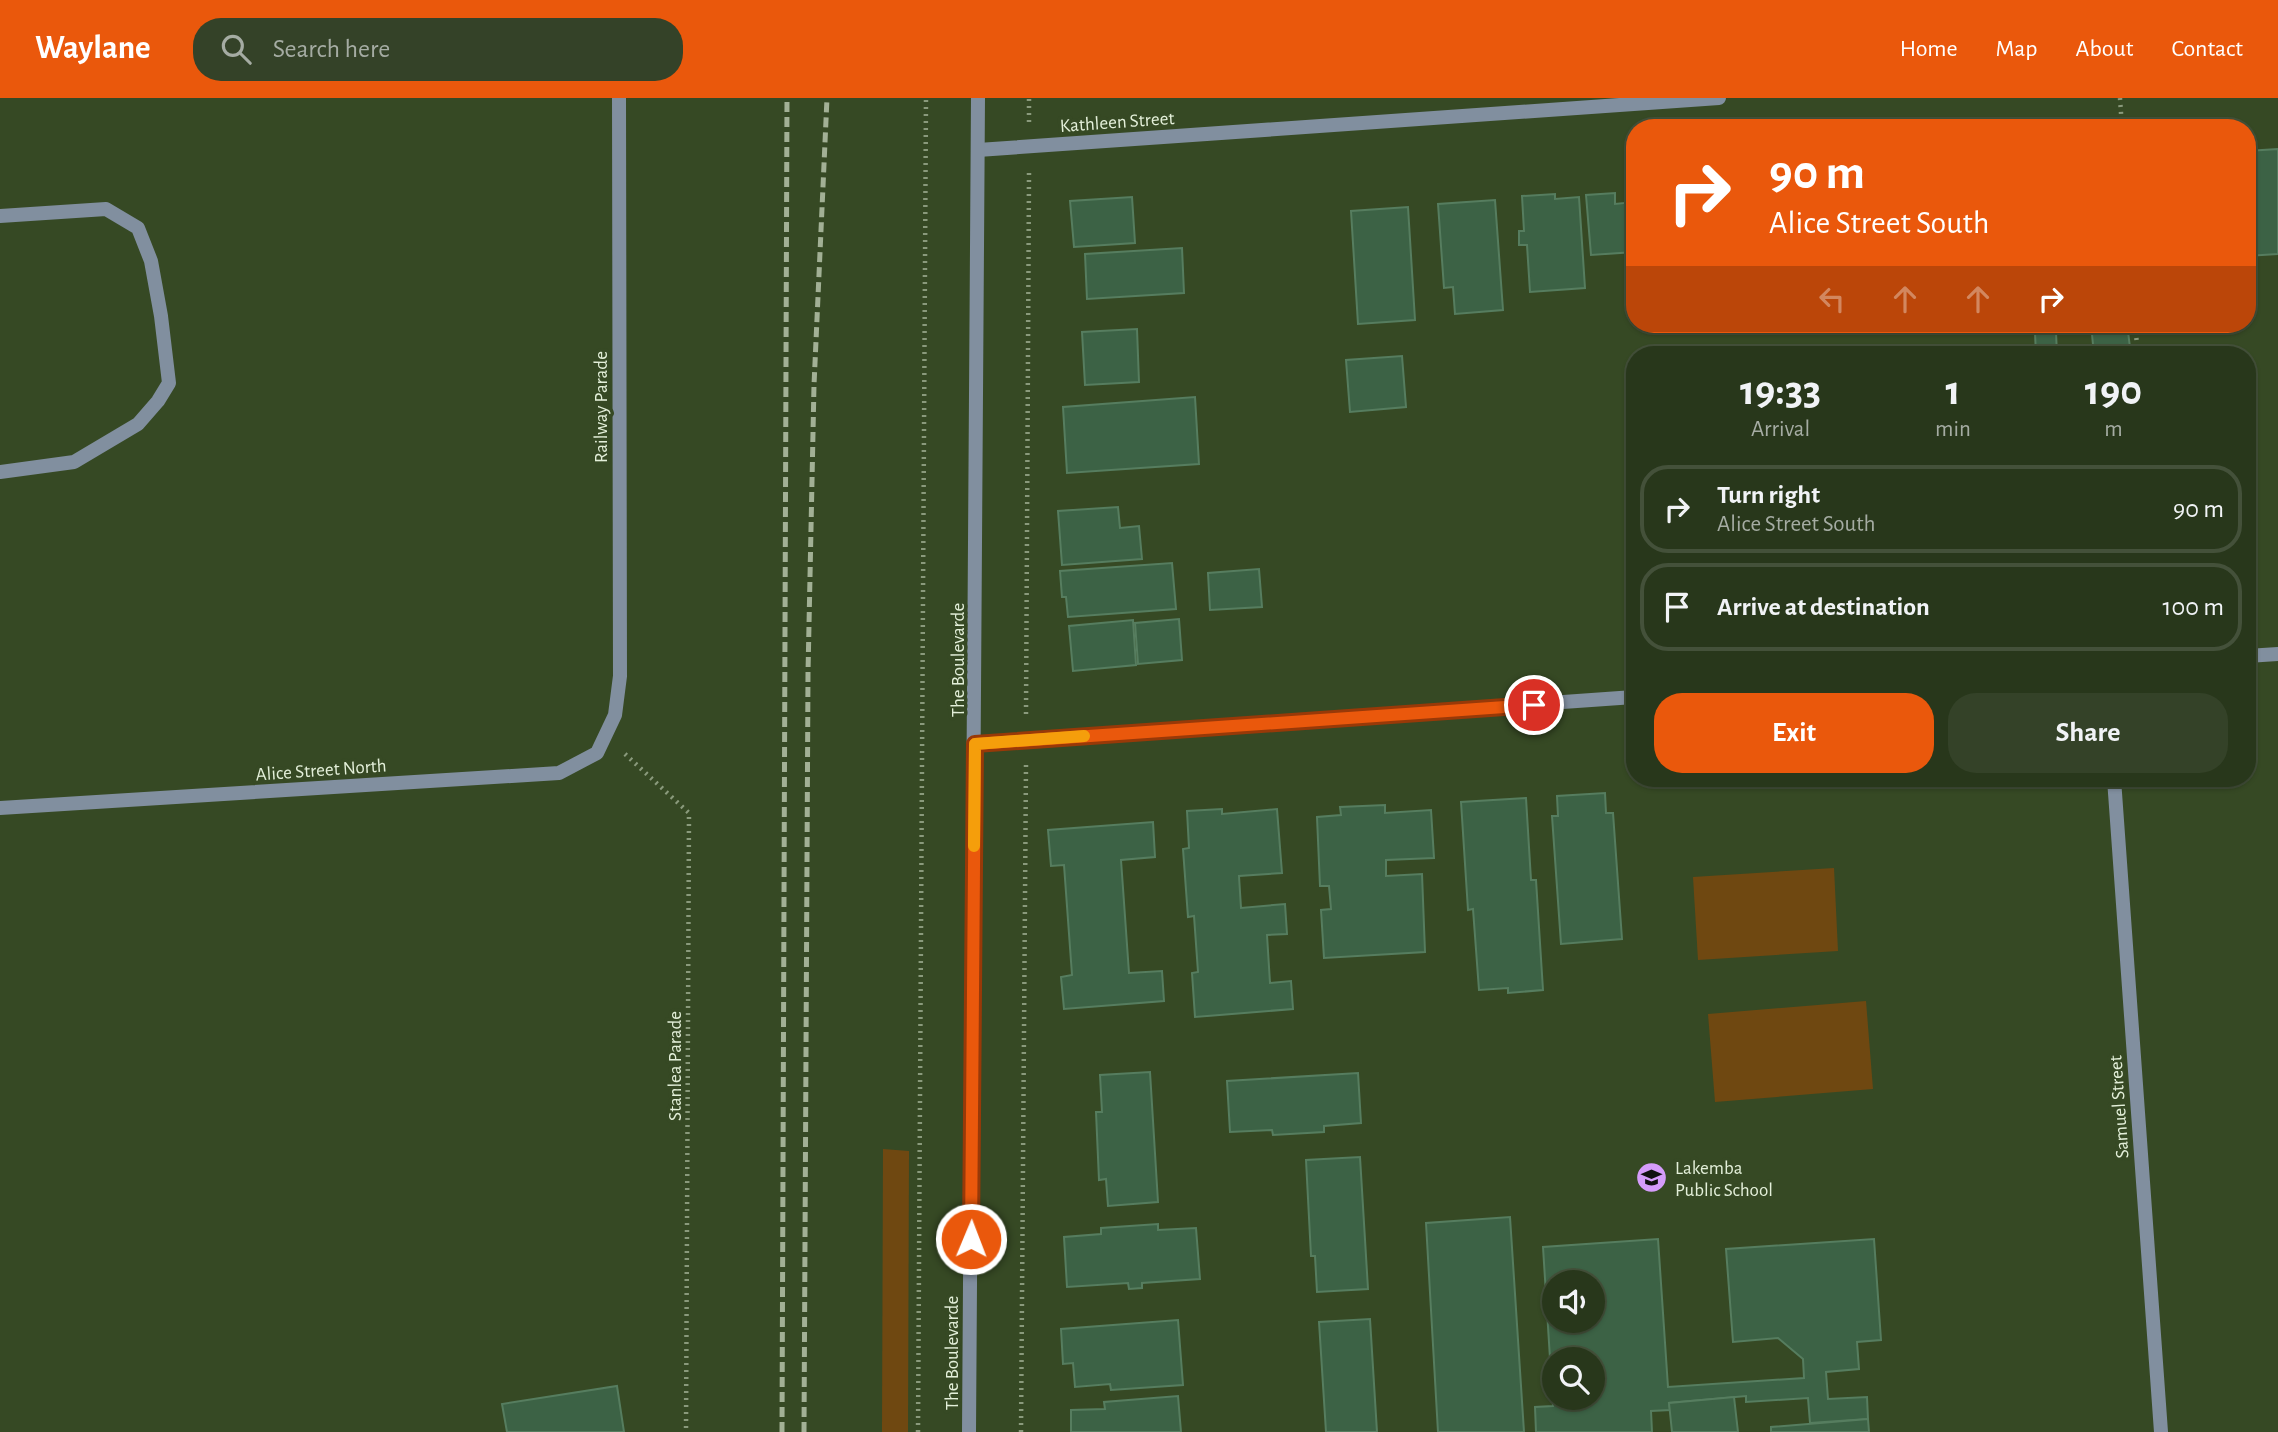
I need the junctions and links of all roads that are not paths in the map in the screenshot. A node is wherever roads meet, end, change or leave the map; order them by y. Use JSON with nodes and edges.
{"nodes":[{"id":1,"x":619,"y":98,"type":"edge"},
{"id":2,"x":978,"y":98,"type":"edge"},
{"id":3,"x":1719,"y":98,"type":"edge"},
{"id":4,"x":978,"y":150,"type":"junction"},
{"id":5,"x":0,"y":216,"type":"edge"},
{"id":6,"x":0,"y":472,"type":"edge"},
{"id":7,"x":2278,"y":654,"type":"edge"},
{"id":8,"x":2256,"y":655,"type":"edge"},
{"id":9,"x":1626,"y":698,"type":"edge"},
{"id":10,"x":615,"y":715,"type":"joint"},
{"id":11,"x":975,"y":744,"type":"junction"},
{"id":12,"x":2115,"y":787,"type":"edge"},
{"id":13,"x":0,"y":808,"type":"edge"},
{"id":14,"x":970,"y":1432,"type":"edge"},
{"id":15,"x":2161,"y":1432,"type":"edge"}],
"edges":[{"from":1,"to":10,"type":"street","name":"Railway Parade"},
{"from":2,"to":4,"type":"street","name":"The Boulevarde"},
{"from":3,"to":4,"type":"street","name":"Kathleen Street"},
{"from":4,"to":11,"type":"street","name":"The Boulevarde"},
{"from":5,"to":6,"type":"street"},
{"from":7,"to":8,"type":"street"},
{"from":9,"to":11,"type":"street"},
{"from":10,"to":13,"type":"street","name":"Alice Street North"},
{"from":11,"to":14,"type":"street","name":"The Boulevarde"},
{"from":12,"to":15,"type":"street","name":"Samuel Street"}]}
